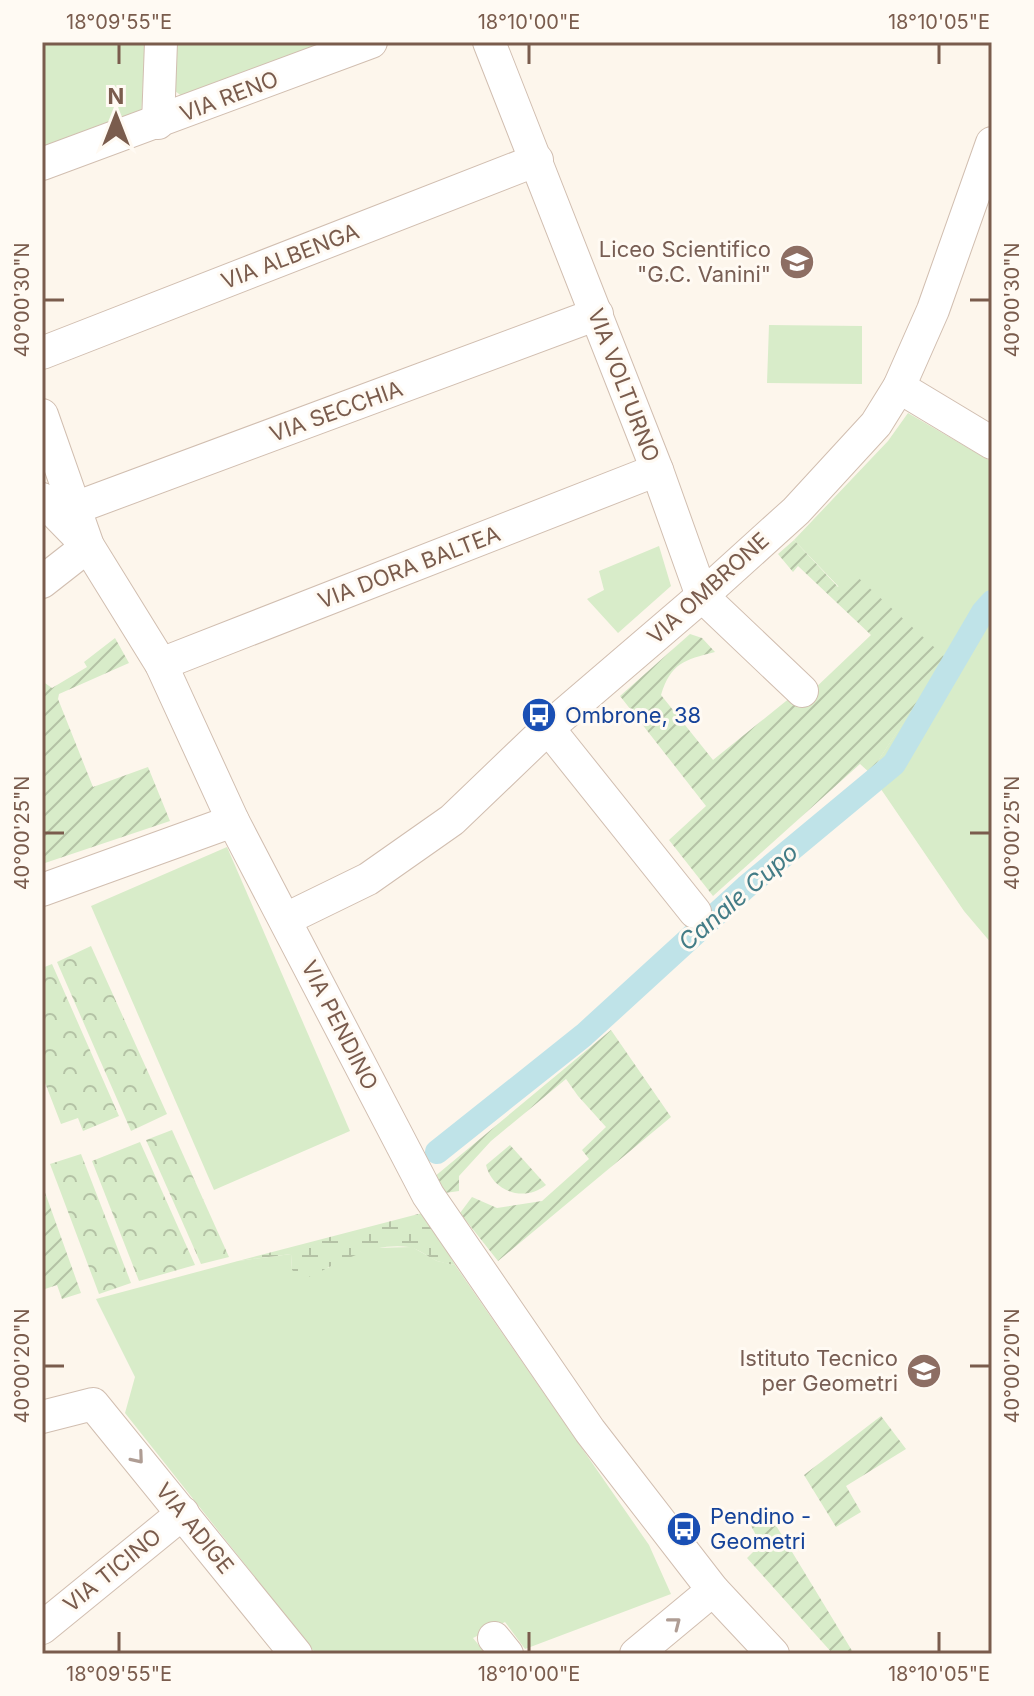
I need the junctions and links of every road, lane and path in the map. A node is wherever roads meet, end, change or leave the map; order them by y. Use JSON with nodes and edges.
{"nodes":[{"id":1,"x":161,"y":42,"type":"edge"},
{"id":2,"x":371,"y":42,"type":"edge"},
{"id":3,"x":489,"y":42,"type":"edge"},
{"id":4,"x":158,"y":123,"type":"junction"},
{"id":5,"x":992,"y":143,"type":"edge"},
{"id":6,"x":537,"y":160,"type":"junction"},
{"id":7,"x":42,"y":164,"type":"edge"},
{"id":8,"x":597,"y":314,"type":"junction"},
{"id":9,"x":42,"y":353,"type":"edge"},
{"id":10,"x":899,"y":387,"type":"junction"},
{"id":11,"x":42,"y":416,"type":"edge"},
{"id":12,"x":992,"y":443,"type":"edge"},
{"id":13,"x":657,"y":470,"type":"junction"},
{"id":14,"x":42,"y":499,"type":"edge"},
{"id":15,"x":75,"y":508,"type":"junction"},
{"id":16,"x":88,"y":546,"type":"junction"},
{"id":17,"x":42,"y":582,"type":"edge"},
{"id":18,"x":702,"y":596,"type":"junction"},
{"id":19,"x":161,"y":664,"type":"junction"},
{"id":20,"x":802,"y":691,"type":"dead end"},
{"id":21,"x":548,"y":728,"type":"junction"},
{"id":22,"x":233,"y":821,"type":"junction"},
{"id":23,"x":42,"y":890,"type":"edge"},
{"id":24,"x":695,"y":912,"type":"dead end"},
{"id":25,"x":286,"y":919,"type":"junction"},
{"id":26,"x":42,"y":1417,"type":"edge"},
{"id":27,"x":183,"y":1513,"type":"junction"},
{"id":28,"x":713,"y":1590,"type":"junction"},
{"id":29,"x":42,"y":1628,"type":"edge"},
{"id":30,"x":42,"y":1642,"type":"edge"},
{"id":31,"x":52,"y":1654,"type":"edge"},
{"id":32,"x":296,"y":1654,"type":"edge"},
{"id":33,"x":636,"y":1654,"type":"edge"},
{"id":34,"x":745,"y":1654,"type":"edge"},
{"id":35,"x":773,"y":1654,"type":"edge"}],
"edges":[{"from":1,"to":4,"type":"street"},
{"from":2,"to":4,"type":"street","name":"VIA RENO"},
{"from":3,"to":6,"type":"street","name":"VIA VOLTURNO"},
{"from":4,"to":7,"type":"street","name":"VIA RENO"},
{"from":5,"to":10,"type":"street","name":"VIA OMBRONE"},
{"from":6,"to":8,"type":"street","name":"VIA VOLTURNO"},
{"from":6,"to":9,"type":"street","name":"VIA ALBENGA"},
{"from":8,"to":13,"type":"street","name":"VIA VOLTURNO"},
{"from":8,"to":15,"type":"street","name":"VIA SECCHIA"},
{"from":10,"to":12,"type":"street"},
{"from":10,"to":18,"type":"street","name":"VIA OMBRONE"},
{"from":11,"to":15,"type":"street","name":"VIA PENDINO"},
{"from":13,"to":18,"type":"street","name":"VIA VOLTURNO"},
{"from":13,"to":19,"type":"street","name":"VIA DORA BALTEA"},
{"from":14,"to":16,"type":"street"},
{"from":15,"to":16,"type":"street","name":"VIA PENDINO"},
{"from":16,"to":17,"type":"street"},
{"from":16,"to":19,"type":"street","name":"VIA PENDINO"},
{"from":18,"to":20,"type":"street"},
{"from":18,"to":21,"type":"street","name":"VIA OMBRONE"},
{"from":19,"to":22,"type":"street","name":"VIA PENDINO"},
{"from":21,"to":24,"type":"street"},
{"from":21,"to":25,"type":"street","name":"VIA OMBRONE"},
{"from":22,"to":23,"type":"street"},
{"from":22,"to":25,"type":"street","name":"VIA PENDINO"},
{"from":25,"to":28,"type":"street","name":"VIA PENDINO"},
{"from":26,"to":27,"type":"street","name":"VIA ADIGE","one_way":true},
{"from":27,"to":29,"type":"street","name":"VIA TICINO"},
{"from":27,"to":32,"type":"street","name":"VIA ADIGE"},
{"from":33,"to":28,"type":"street","one_way":true},
{"from":28,"to":34,"type":"street","name":"VIA PENDINO"},
{"from":28,"to":35,"type":"street","name":"VIA PENDINO"},
{"from":30,"to":31,"type":"street"}]}
